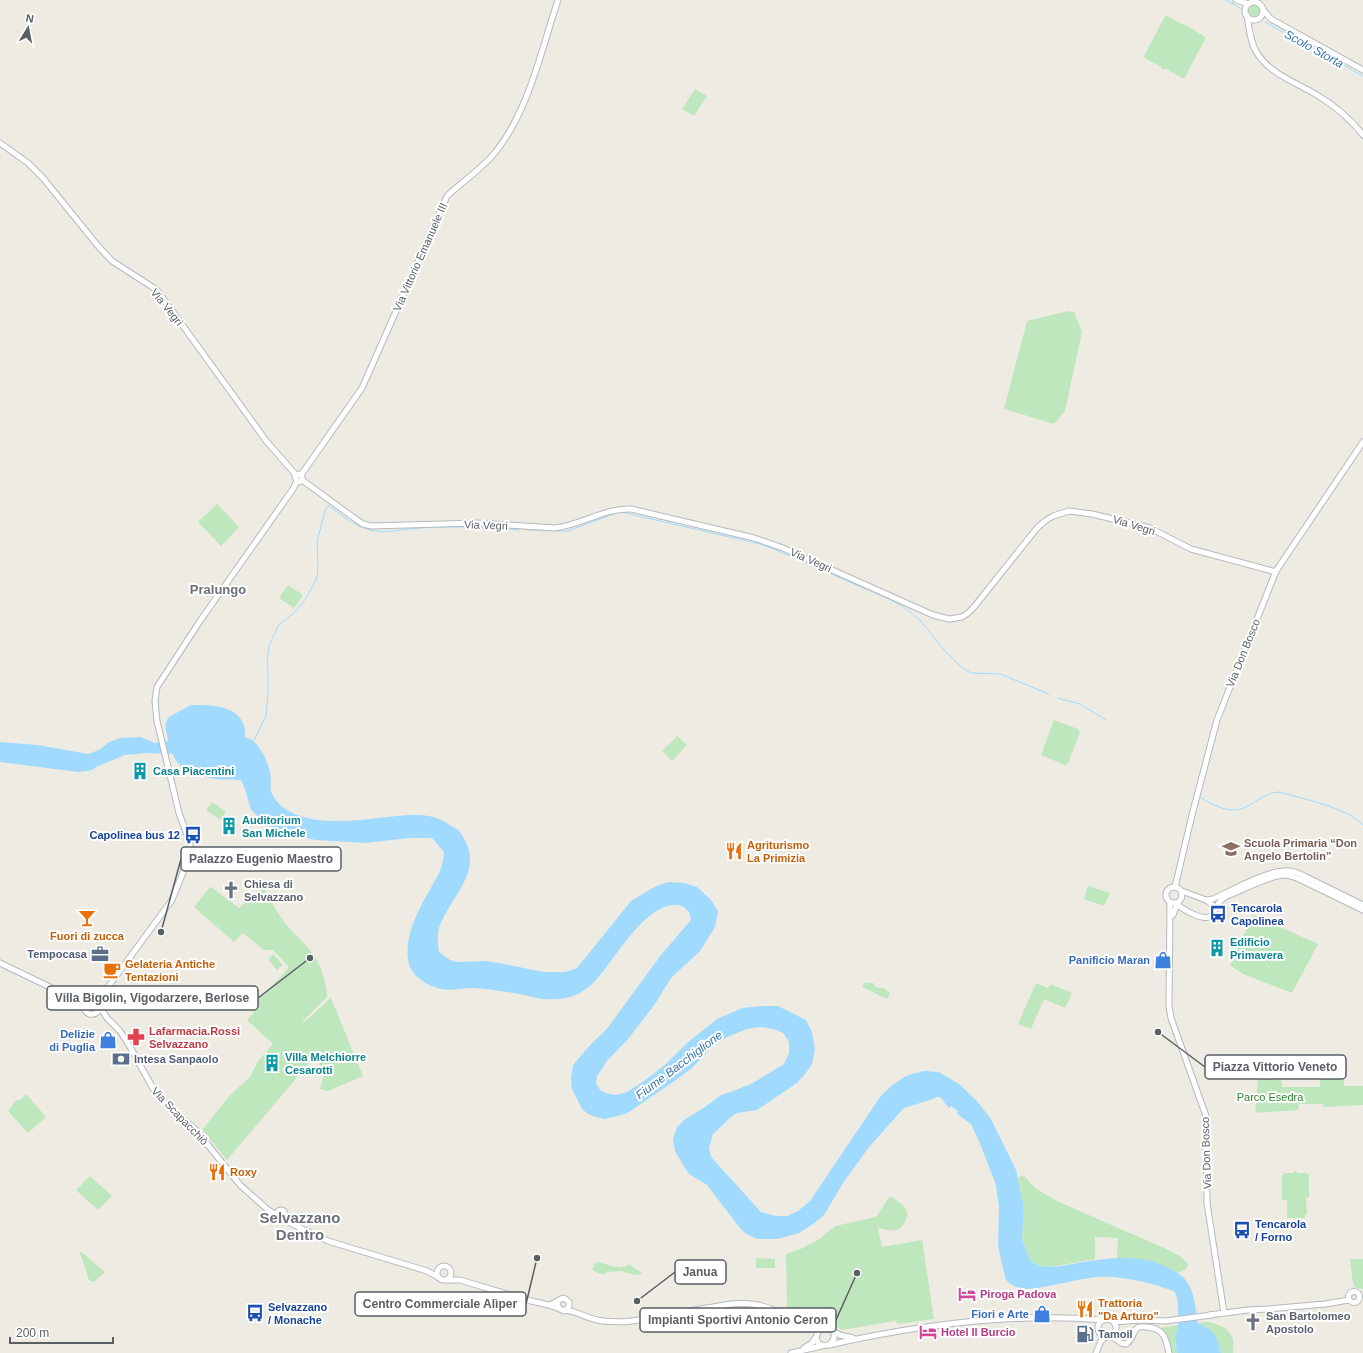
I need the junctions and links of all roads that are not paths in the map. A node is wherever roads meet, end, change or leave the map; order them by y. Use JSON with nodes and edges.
{"nodes":[{"id":1,"x":558,"y":0,"type":"edge"},
{"id":2,"x":1237,"y":1,"type":"edge"},
{"id":3,"x":1247,"y":10,"type":"junction"},
{"id":4,"x":1263,"y":10,"type":"junction"},
{"id":5,"x":1258,"y":19,"type":"junction"},
{"id":6,"x":1271,"y":19,"type":"junction"},
{"id":7,"x":1250,"y":33,"type":"junction"},
{"id":8,"x":1363,"y":70,"type":"edge"},
{"id":9,"x":1363,"y":135,"type":"edge"},
{"id":10,"x":0,"y":143,"type":"edge"},
{"id":11,"x":1363,"y":442,"type":"edge"},
{"id":12,"x":299,"y":478,"type":"junction"},
{"id":13,"x":1276,"y":572,"type":"junction"},
{"id":14,"x":1175,"y":887,"type":"junction"},
{"id":15,"x":1182,"y":891,"type":"junction"},
{"id":16,"x":1206,"y":900,"type":"junction"},
{"id":17,"x":1170,"y":903,"type":"junction"},
{"id":18,"x":1177,"y":904,"type":"junction"},
{"id":19,"x":1363,"y":905,"type":"edge"},
{"id":20,"x":1215,"y":907,"type":"junction"},
{"id":21,"x":1363,"y":910,"type":"edge"},
{"id":22,"x":1173,"y":915,"type":"dead end"},
{"id":23,"x":0,"y":963,"type":"edge"},
{"id":24,"x":105,"y":991,"type":"junction"},
{"id":25,"x":81,"y":1002,"type":"junction"},
{"id":26,"x":90,"y":1002,"type":"junction"},
{"id":27,"x":100,"y":1006,"type":"junction"},
{"id":28,"x":84,"y":1009,"type":"junction"},
{"id":29,"x":95,"y":1014,"type":"junction"},
{"id":30,"x":107,"y":1018,"type":"junction"},
{"id":31,"x":280,"y":1215,"type":"junction"},
{"id":32,"x":293,"y":1224,"type":"junction"},
{"id":33,"x":440,"y":1268,"type":"junction"},
{"id":34,"x":427,"y":1271,"type":"junction"},
{"id":35,"x":451,"y":1273,"type":"junction"},
{"id":36,"x":438,"y":1276,"type":"junction"},
{"id":37,"x":446,"y":1280,"type":"junction"},
{"id":38,"x":460,"y":1280,"type":"junction"},
{"id":39,"x":1361,"y":1299,"type":"edge"},
{"id":40,"x":1349,"y":1300,"type":"junction"},
{"id":41,"x":558,"y":1301,"type":"junction"},
{"id":42,"x":549,"y":1305,"type":"junction"},
{"id":43,"x":565,"y":1308,"type":"junction"},
{"id":44,"x":1253,"y":1310,"type":"junction"},
{"id":45,"x":1224,"y":1313,"type":"junction"},
{"id":46,"x":1209,"y":1315,"type":"junction"},
{"id":47,"x":1086,"y":1319,"type":"junction"},
{"id":48,"x":1104,"y":1320,"type":"junction"},
{"id":49,"x":806,"y":1322,"type":"junction"},
{"id":50,"x":1114,"y":1322,"type":"junction"},
{"id":51,"x":1128,"y":1322,"type":"junction"},
{"id":52,"x":825,"y":1326,"type":"junction"},
{"id":53,"x":1099,"y":1330,"type":"junction"},
{"id":54,"x":834,"y":1332,"type":"junction"},
{"id":55,"x":1112,"y":1334,"type":"junction"},
{"id":56,"x":817,"y":1336,"type":"junction"},
{"id":57,"x":862,"y":1338,"type":"junction"},
{"id":58,"x":826,"y":1345,"type":"junction"},
{"id":59,"x":1097,"y":1350,"type":"edge"},
{"id":60,"x":798,"y":1351,"type":"junction"},
{"id":61,"x":791,"y":1353,"type":"edge"},
{"id":62,"x":1169,"y":1353,"type":"edge"}],
"edges":[{"from":1,"to":12,"type":"street","name":"Via Vittorio Emanuele III"},
{"from":2,"to":3,"type":"street"},
{"from":3,"to":4,"type":"street"},
{"from":3,"to":5,"type":"street"},
{"from":3,"to":7,"type":"street"},
{"from":4,"to":5,"type":"street"},
{"from":4,"to":6,"type":"street"},
{"from":5,"to":6,"type":"street"},
{"from":5,"to":7,"type":"street"},
{"from":6,"to":8,"type":"street"},
{"from":7,"to":9,"type":"street"},
{"from":10,"to":12,"type":"street","name":"Via Vegri"},
{"from":11,"to":13,"type":"street","name":"Via Don Bosco"},
{"from":12,"to":13,"type":"street","name":"Via Vegri"},
{"from":12,"to":24,"type":"street","name":"Via Vittorio Emanuele III"},
{"from":13,"to":14,"type":"street","name":"Via Don Bosco"},
{"from":14,"to":15,"type":"street"},
{"from":14,"to":17,"type":"street","name":"Via Don Bosco"},
{"from":15,"to":16,"type":"street"},
{"from":15,"to":18,"type":"street"},
{"from":16,"to":19,"type":"street"},
{"from":16,"to":20,"type":"street"},
{"from":17,"to":18,"type":"street"},
{"from":17,"to":45,"type":"street","name":"Via Don Bosco"},
{"from":18,"to":20,"type":"street"},
{"from":18,"to":22,"type":"street"},
{"from":20,"to":21,"type":"street"},
{"from":23,"to":25,"type":"street"},
{"from":24,"to":26,"type":"street"},
{"from":24,"to":27,"type":"street"},
{"from":25,"to":26,"type":"street"},
{"from":25,"to":28,"type":"street"},
{"from":26,"to":27,"type":"street"},
{"from":26,"to":28,"type":"street"},
{"from":27,"to":29,"type":"street"},
{"from":27,"to":30,"type":"street","name":"Via Scapacchiò"},
{"from":28,"to":29,"type":"street"},
{"from":29,"to":30,"type":"street","name":"Via Scapacchiò"},
{"from":30,"to":31,"type":"street","name":"Via Scapacchiò"},
{"from":31,"to":32,"type":"street","name":"Via Scapacchiò"},
{"from":31,"to":32,"type":"street","name":"Via Scapacchiò"},
{"from":32,"to":34,"type":"street","name":"Via Scapacchiò"},
{"from":33,"to":34,"type":"street","name":"Via Scapacchiò"},
{"from":33,"to":35,"type":"street","name":"Via Scapacchiò"},
{"from":33,"to":36,"type":"street"},
{"from":34,"to":36,"type":"street","name":"Via Scapacchiò"},
{"from":35,"to":37,"type":"street"},
{"from":35,"to":38,"type":"street","name":"Via Scapacchiò"},
{"from":36,"to":37,"type":"street","name":"Via Scapacchiò"},
{"from":37,"to":38,"type":"street","name":"Via Scapacchiò"},
{"from":38,"to":42,"type":"street","name":"Via Scapacchiò"},
{"from":39,"to":40,"type":"street"},
{"from":39,"to":40,"type":"street"},
{"from":40,"to":44,"type":"street"},
{"from":41,"to":42,"type":"street"},
{"from":41,"to":43,"type":"street"},
{"from":41,"to":43,"type":"street"},
{"from":42,"to":43,"type":"street","name":"Via Scapacchiò"},
{"from":43,"to":49,"type":"street"},
{"from":44,"to":45,"type":"street"},
{"from":44,"to":46,"type":"street"},
{"from":45,"to":46,"type":"street"},
{"from":46,"to":51,"type":"street"},
{"from":47,"to":48,"type":"street"},
{"from":47,"to":53,"type":"street"},
{"from":47,"to":57,"type":"street"},
{"from":48,"to":50,"type":"street"},
{"from":48,"to":53,"type":"street"},
{"from":49,"to":52,"type":"street"},
{"from":49,"to":56,"type":"street"},
{"from":50,"to":51,"type":"street"},
{"from":50,"to":55,"type":"street"},
{"from":51,"to":55,"type":"street"},
{"from":52,"to":54,"type":"street"},
{"from":52,"to":56,"type":"street"},
{"from":53,"to":55,"type":"street"},
{"from":53,"to":59,"type":"street"},
{"from":54,"to":57,"type":"street"},
{"from":54,"to":58,"type":"street"},
{"from":55,"to":59,"type":"street"},
{"from":55,"to":62,"type":"street"},
{"from":56,"to":58,"type":"street"},
{"from":56,"to":60,"type":"street"},
{"from":57,"to":58,"type":"street"},
{"from":58,"to":60,"type":"street"},
{"from":60,"to":61,"type":"street"}]}
